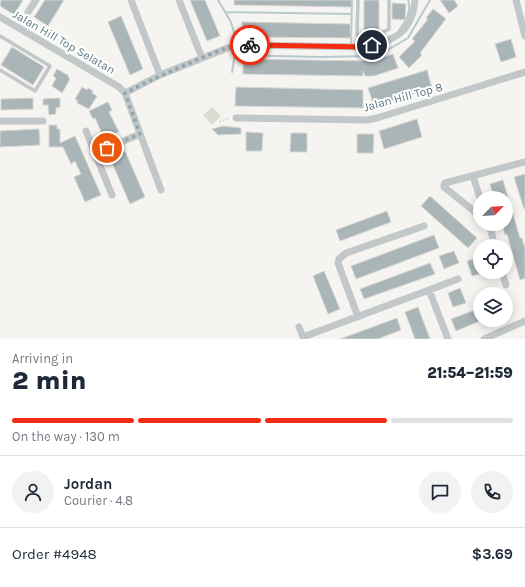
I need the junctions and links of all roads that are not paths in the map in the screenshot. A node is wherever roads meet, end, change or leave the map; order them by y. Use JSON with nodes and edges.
{"nodes":[{"id":1,"x":36,"y":0,"type":"edge"},
{"id":2,"x":131,"y":0,"type":"edge"},
{"id":3,"x":179,"y":0,"type":"edge"},
{"id":4,"x":358,"y":0,"type":"edge"},
{"id":5,"x":389,"y":0,"type":"edge"},
{"id":6,"x":415,"y":0,"type":"edge"},
{"id":7,"x":516,"y":0,"type":"edge"},
{"id":8,"x":28,"y":12,"type":"dead end"},
{"id":9,"x":0,"y":17,"type":"edge"},
{"id":10,"x":389,"y":30,"type":"junction"},
{"id":11,"x":0,"y":36,"type":"edge"},
{"id":12,"x":525,"y":36,"type":"edge"},
{"id":13,"x":395,"y":37,"type":"junction"},
{"id":14,"x":202,"y":58,"type":"junction"},
{"id":15,"x":0,"y":70,"type":"edge"},
{"id":16,"x":525,"y":72,"type":"edge"},
{"id":17,"x":160,"y":75,"type":"junction"},
{"id":18,"x":125,"y":93,"type":"junction"},
{"id":19,"x":236,"y":118,"type":"road end"},
{"id":20,"x":0,"y":121,"type":"edge"},
{"id":21,"x":43,"y":121,"type":"dead end"},
{"id":22,"x":86,"y":131,"type":"dead end"},
{"id":23,"x":140,"y":134,"type":"junction"},
{"id":24,"x":96,"y":153,"type":"junction"},
{"id":25,"x":525,"y":162,"type":"edge"},
{"id":26,"x":473,"y":176,"type":"junction"},
{"id":27,"x":161,"y":190,"type":"dead end"},
{"id":28,"x":478,"y":191,"type":"edge"},
{"id":29,"x":112,"y":194,"type":"dead end"},
{"id":30,"x":473,"y":210,"type":"edge"},
{"id":31,"x":424,"y":226,"type":"dead end"},
{"id":32,"x":458,"y":279,"type":"dead end"},
{"id":33,"x":504,"y":279,"type":"edge"},
{"id":34,"x":506,"y":285,"type":"dead end"},
{"id":35,"x":429,"y":290,"type":"junction"},
{"id":36,"x":358,"y":317,"type":"junction"},
{"id":37,"x":525,"y":321,"type":"edge"},
{"id":38,"x":299,"y":327,"type":"dead end"},
{"id":39,"x":303,"y":338,"type":"edge"},
{"id":40,"x":448,"y":339,"type":"edge"},
{"id":41,"x":484,"y":339,"type":"edge"}],
"edges":[{"from":1,"to":8,"type":"street"},
{"from":2,"to":17,"type":"street"},
{"from":3,"to":14,"type":"street"},
{"from":4,"to":10,"type":"lane"},
{"from":5,"to":10,"type":"lane"},
{"from":6,"to":13,"type":"street"},
{"from":7,"to":12,"type":"street"},
{"from":9,"to":18,"type":"street","name":"Jalan Hill Top Selatan"},
{"from":10,"to":13,"type":"lane"},
{"from":11,"to":15,"type":"lane"},
{"from":13,"to":14,"type":"street"},
{"from":14,"to":17,"type":"street"},
{"from":16,"to":19,"type":"street","name":"Jalan Hill Top 8"},
{"from":17,"to":18,"type":"street"},
{"from":18,"to":23,"type":"street"},
{"from":20,"to":21,"type":"street"},
{"from":22,"to":24,"type":"street"},
{"from":23,"to":24,"type":"street"},
{"from":23,"to":27,"type":"street"},
{"from":24,"to":29,"type":"street"},
{"from":25,"to":26,"type":"street"},
{"from":26,"to":28,"type":"street"},
{"from":26,"to":30,"type":"street"},
{"from":31,"to":36,"type":"street"},
{"from":32,"to":35,"type":"street"},
{"from":33,"to":34,"type":"street"},
{"from":35,"to":36,"type":"street"},
{"from":35,"to":40,"type":"street"},
{"from":36,"to":39,"type":"street"},
{"from":37,"to":41,"type":"street"},
{"from":38,"to":39,"type":"street"}]}
